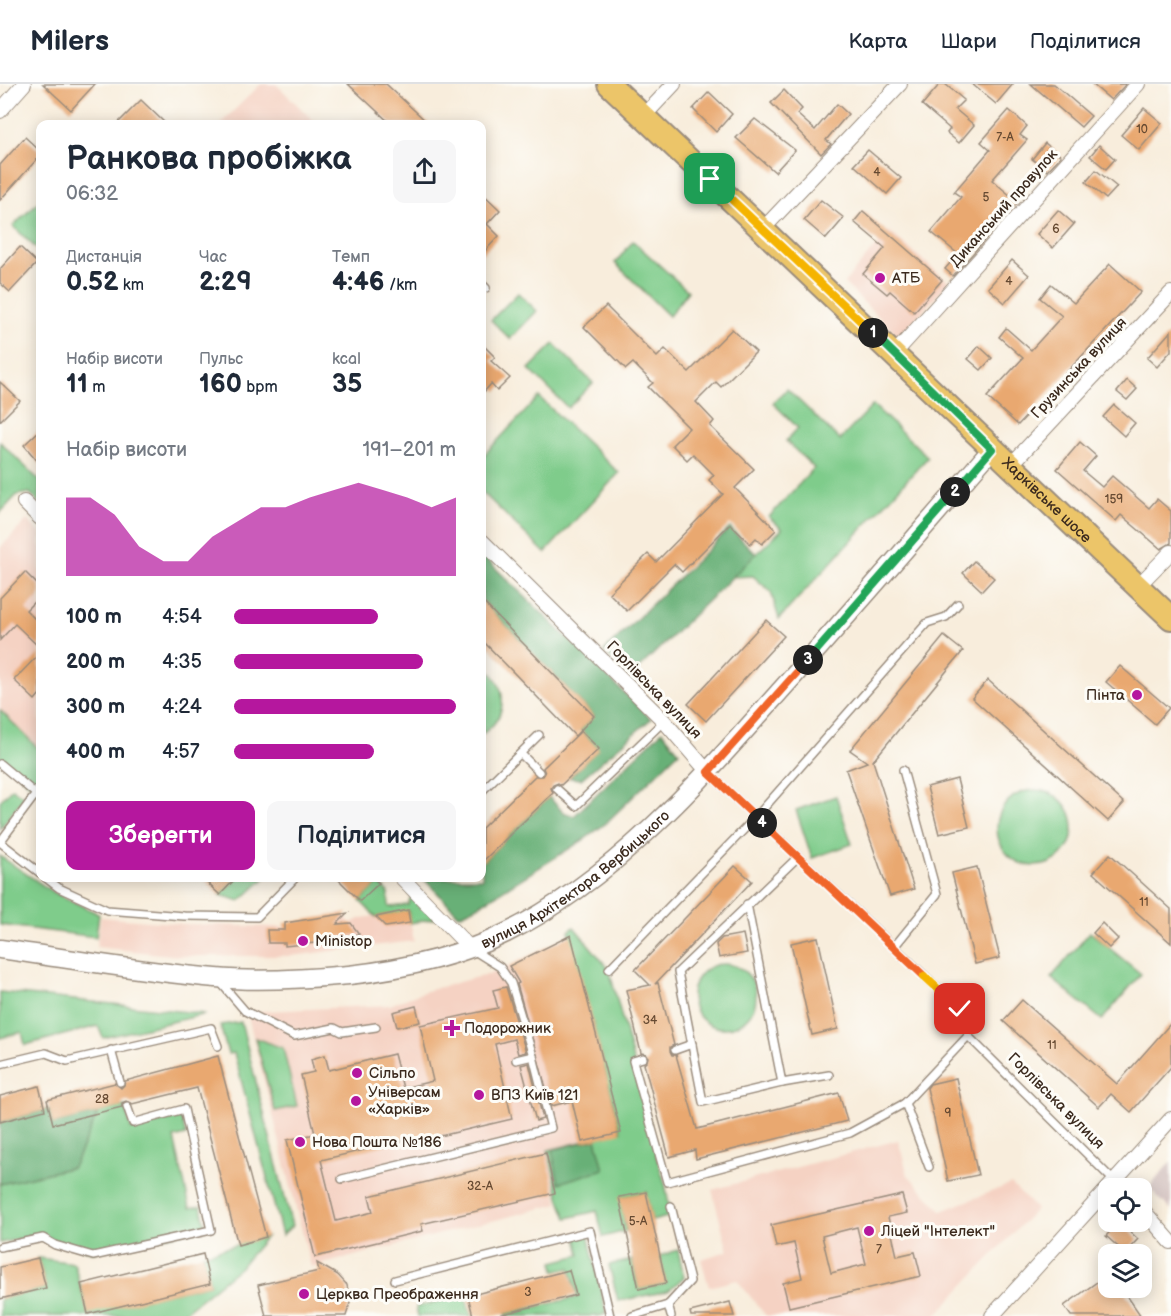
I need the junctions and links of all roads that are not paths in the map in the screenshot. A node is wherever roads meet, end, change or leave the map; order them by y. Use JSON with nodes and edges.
{"nodes":[{"id":1,"x":24,"y":84,"type":"edge"},
{"id":2,"x":609,"y":84,"type":"edge"},
{"id":3,"x":674,"y":84,"type":"edge"},
{"id":4,"x":900,"y":84,"type":"edge"},
{"id":5,"x":1138,"y":84,"type":"edge"},
{"id":6,"x":0,"y":111,"type":"edge"},
{"id":7,"x":643,"y":117,"type":"junction"},
{"id":8,"x":763,"y":229,"type":"junction"},
{"id":9,"x":1171,"y":293,"type":"edge"},
{"id":10,"x":894,"y":354,"type":"junction"},
{"id":11,"x":992,"y":449,"type":"junction"},
{"id":12,"x":1010,"y":466,"type":"junction"},
{"id":13,"x":24,"y":502,"type":"dead end"},
{"id":14,"x":36,"y":514,"type":"edge"},
{"id":15,"x":486,"y":545,"type":"edge"},
{"id":16,"x":1171,"y":552,"type":"edge"},
{"id":17,"x":1137,"y":587,"type":"junction"},
{"id":18,"x":958,"y":604,"type":"dead end"},
{"id":19,"x":1171,"y":618,"type":"edge"},
{"id":20,"x":664,"y":721,"type":"junction"},
{"id":21,"x":539,"y":735,"type":"dead end"},
{"id":22,"x":521,"y":754,"type":"junction"},
{"id":23,"x":0,"y":764,"type":"edge"},
{"id":24,"x":903,"y":770,"type":"dead end"},
{"id":25,"x":539,"y":772,"type":"dead end"},
{"id":26,"x":708,"y":772,"type":"junction"},
{"id":27,"x":486,"y":787,"type":"edge"},
{"id":28,"x":557,"y":789,"type":"dead end"},
{"id":29,"x":756,"y":817,"type":"junction"},
{"id":30,"x":0,"y":842,"type":"edge"},
{"id":31,"x":798,"y":857,"type":"junction"},
{"id":32,"x":36,"y":870,"type":"edge"},
{"id":33,"x":51,"y":882,"type":"edge"},
{"id":34,"x":291,"y":882,"type":"edge"},
{"id":35,"x":406,"y":882,"type":"edge"},
{"id":36,"x":747,"y":904,"type":"junction"},
{"id":37,"x":894,"y":947,"type":"junction"},
{"id":38,"x":471,"y":948,"type":"junction"},
{"id":39,"x":0,"y":950,"type":"edge"},
{"id":40,"x":609,"y":969,"type":"dead end"},
{"id":41,"x":217,"y":979,"type":"junction"},
{"id":42,"x":960,"y":1009,"type":"dead end"},
{"id":43,"x":376,"y":1026,"type":"dead end"},
{"id":44,"x":692,"y":1044,"type":"junction"},
{"id":45,"x":218,"y":1046,"type":"dead end"},
{"id":46,"x":111,"y":1050,"type":"junction"},
{"id":47,"x":675,"y":1050,"type":"dead end"},
{"id":48,"x":533,"y":1056,"type":"junction"},
{"id":49,"x":643,"y":1058,"type":"dead end"},
{"id":50,"x":516,"y":1060,"type":"dead end"},
{"id":51,"x":0,"y":1064,"type":"edge"},
{"id":52,"x":829,"y":1075,"type":"dead end"},
{"id":53,"x":120,"y":1082,"type":"dead end"},
{"id":54,"x":782,"y":1083,"type":"junction"},
{"id":55,"x":905,"y":1102,"type":"junction"},
{"id":56,"x":127,"y":1106,"type":"dead end"},
{"id":57,"x":1171,"y":1119,"type":"edge"},
{"id":58,"x":929,"y":1167,"type":"dead end"},
{"id":59,"x":1111,"y":1178,"type":"edge"},
{"id":60,"x":1124,"y":1178,"type":"edge"},
{"id":61,"x":342,"y":1179,"type":"dead end"},
{"id":62,"x":671,"y":1206,"type":"dead end"},
{"id":63,"x":1098,"y":1206,"type":"edge"},
{"id":64,"x":1152,"y":1220,"type":"edge"},
{"id":65,"x":1171,"y":1242,"type":"edge"},
{"id":66,"x":0,"y":1247,"type":"edge"},
{"id":67,"x":395,"y":1280,"type":"dead end"},
{"id":68,"x":668,"y":1305,"type":"junction"},
{"id":69,"x":610,"y":1316,"type":"edge"},
{"id":70,"x":632,"y":1316,"type":"edge"},
{"id":71,"x":670,"y":1316,"type":"edge"},
{"id":72,"x":992,"y":1316,"type":"edge"}],
"edges":[{"from":1,"to":6,"type":"street"},
{"from":2,"to":7,"type":"main road","name":"Харківське шосе"},
{"from":3,"to":7,"type":"street"},
{"from":4,"to":8,"type":"street"},
{"from":5,"to":10,"type":"street","name":"Диканський провулок"},
{"from":7,"to":8,"type":"main road","name":"Харківське шосе"},
{"from":8,"to":10,"type":"main road","name":"Харківське шосе"},
{"from":9,"to":12,"type":"street","name":"Грузинська вулиця"},
{"from":10,"to":11,"type":"main road","name":"Харківське шосе"},
{"from":11,"to":12,"type":"main road","name":"Харківське шосе"},
{"from":11,"to":26,"type":"street","name":"вулиця Архітектора Вербицького"},
{"from":12,"to":17,"type":"main road","name":"Харківське шосе"},
{"from":13,"to":14,"type":"street"},
{"from":15,"to":20,"type":"street","name":"Горлівська вулиця"},
{"from":16,"to":17,"type":"street"},
{"from":17,"to":19,"type":"main road","name":"Харківське шосе"},
{"from":18,"to":29,"type":"lane"},
{"from":20,"to":26,"type":"street","name":"Горлівська вулиця"},
{"from":20,"to":28,"type":"lane"},
{"from":21,"to":22,"type":"lane"},
{"from":22,"to":25,"type":"lane"},
{"from":22,"to":27,"type":"lane"},
{"from":23,"to":30,"type":"lane"},
{"from":24,"to":37,"type":"lane"},
{"from":26,"to":29,"type":"lane","name":"Горлівська вулиця"},
{"from":26,"to":38,"type":"street","name":"вулиця Архітектора Вербицького"},
{"from":29,"to":31,"type":"lane","name":"Горлівська вулиця"},
{"from":29,"to":40,"type":"lane"},
{"from":30,"to":32,"type":"lane"},
{"from":31,"to":36,"type":"lane"},
{"from":31,"to":37,"type":"lane","name":"Горлівська вулиця"},
{"from":33,"to":34,"type":"lane"},
{"from":35,"to":38,"type":"street"},
{"from":36,"to":44,"type":"lane"},
{"from":36,"to":54,"type":"lane"},
{"from":37,"to":42,"type":"lane","name":"Горлівська вулиця"},
{"from":38,"to":41,"type":"street","name":"вулиця Архітектора Вербицького"},
{"from":38,"to":48,"type":"lane"},
{"from":39,"to":41,"type":"street","name":"вулиця Архітектора Вербицького"},
{"from":41,"to":43,"type":"lane"},
{"from":44,"to":47,"type":"lane"},
{"from":44,"to":54,"type":"lane"},
{"from":45,"to":46,"type":"lane"},
{"from":46,"to":51,"type":"lane"},
{"from":46,"to":53,"type":"lane"},
{"from":48,"to":50,"type":"lane"},
{"from":48,"to":61,"type":"lane"},
{"from":49,"to":55,"type":"lane"},
{"from":52,"to":54,"type":"lane"},
{"from":55,"to":58,"type":"lane"},
{"from":55,"to":59,"type":"lane","name":"Горлівська вулиця"},
{"from":56,"to":66,"type":"lane"},
{"from":57,"to":60,"type":"street"},
{"from":62,"to":68,"type":"lane"},
{"from":63,"to":72,"type":"street"},
{"from":64,"to":65,"type":"street"},
{"from":67,"to":69,"type":"lane"},
{"from":68,"to":70,"type":"lane"},
{"from":68,"to":71,"type":"lane"}]}
